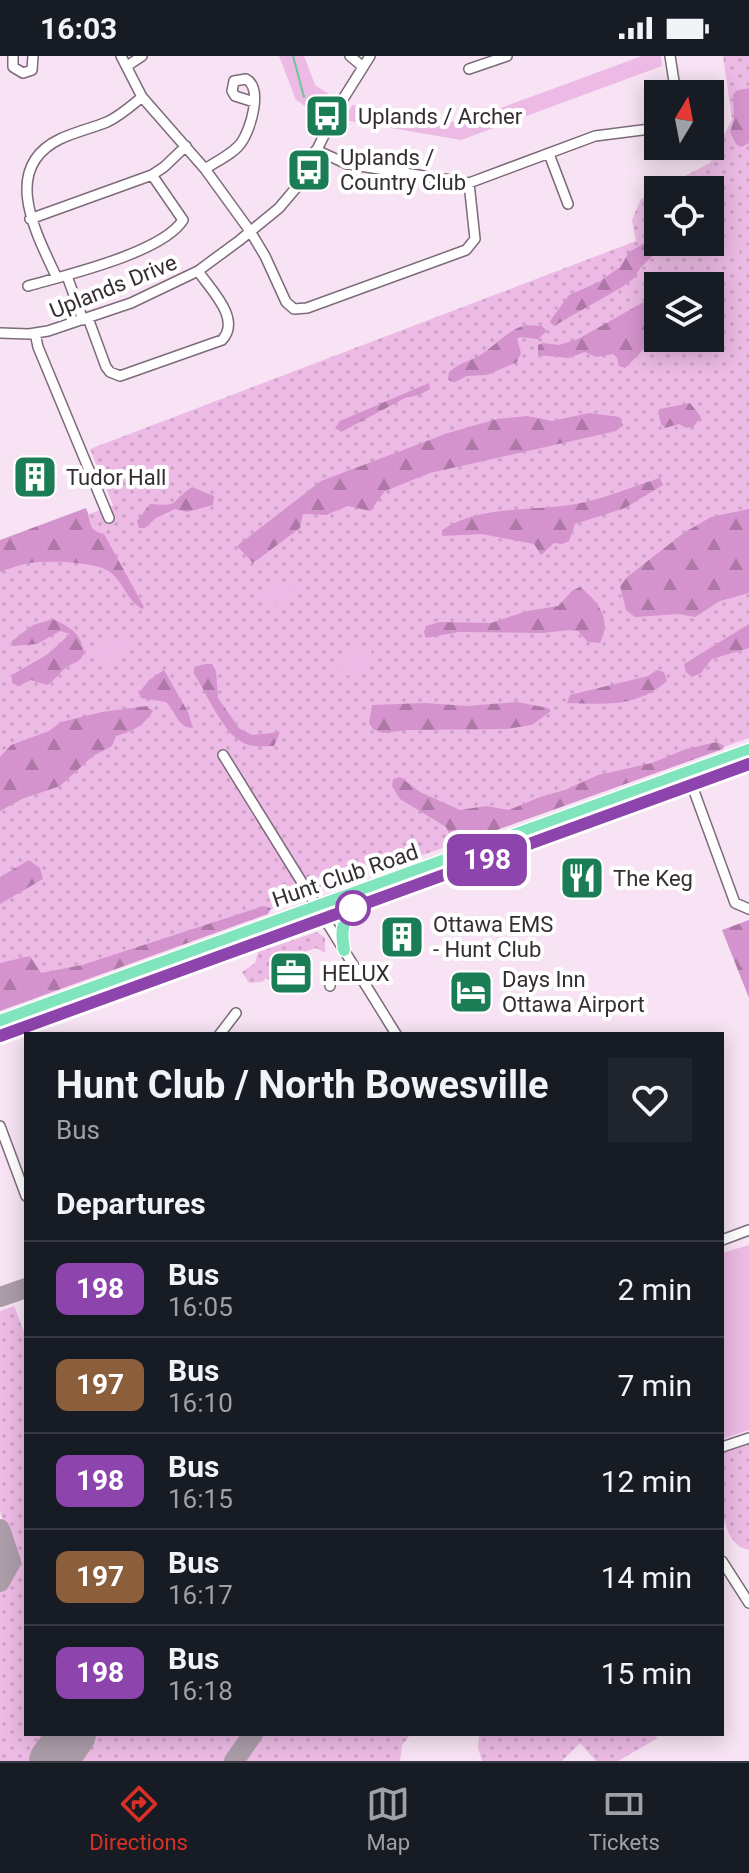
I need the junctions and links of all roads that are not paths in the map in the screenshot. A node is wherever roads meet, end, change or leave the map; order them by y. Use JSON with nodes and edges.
{"nodes":[{"id":1,"x":13,"y":56,"type":"edge"},
{"id":2,"x":33,"y":56,"type":"edge"},
{"id":3,"x":121,"y":56,"type":"edge"},
{"id":4,"x":142,"y":56,"type":"edge"},
{"id":5,"x":350,"y":56,"type":"edge"},
{"id":6,"x":370,"y":56,"type":"edge"},
{"id":7,"x":670,"y":56,"type":"edge"},
{"id":8,"x":502,"y":57,"type":"edge"},
{"id":9,"x":127,"y":66,"type":"junction"},
{"id":10,"x":362,"y":66,"type":"junction"},
{"id":11,"x":469,"y":69,"type":"dead end"},
{"id":12,"x":674,"y":80,"type":"edge"},
{"id":13,"x":142,"y":97,"type":"junction"},
{"id":14,"x":254,"y":102,"type":"dead end"},
{"id":15,"x":644,"y":130,"type":"edge"},
{"id":16,"x":186,"y":146,"type":"junction"},
{"id":17,"x":316,"y":150,"type":"junction"},
{"id":18,"x":549,"y":154,"type":"junction"},
{"id":19,"x":205,"y":169,"type":"junction"},
{"id":20,"x":152,"y":175,"type":"junction"},
{"id":21,"x":469,"y":183,"type":"junction"},
{"id":22,"x":568,"y":204,"type":"dead end"},
{"id":23,"x":30,"y":219,"type":"junction"},
{"id":24,"x":250,"y":231,"type":"junction"},
{"id":25,"x":198,"y":271,"type":"junction"},
{"id":26,"x":62,"y":277,"type":"junction"},
{"id":27,"x":28,"y":286,"type":"dead end"},
{"id":28,"x":86,"y":319,"type":"junction"},
{"id":29,"x":0,"y":333,"type":"edge"},
{"id":30,"x":35,"y":333,"type":"junction"},
{"id":31,"x":109,"y":518,"type":"dead end"},
{"id":32,"x":749,"y":750,"type":"edge"},
{"id":33,"x":223,"y":755,"type":"dead end"},
{"id":34,"x":749,"y":764,"type":"edge"},
{"id":35,"x":690,"y":779,"type":"junction"},
{"id":36,"x":355,"y":907,"type":"junction"},
{"id":37,"x":749,"y":909,"type":"edge"},
{"id":38,"x":321,"y":912,"type":"junction"},
{"id":39,"x":344,"y":950,"type":"junction"},
{"id":40,"x":329,"y":972,"type":"dead end"},
{"id":41,"x":330,"y":986,"type":"dead end"},
{"id":42,"x":236,"y":1013,"type":"dead end"},
{"id":43,"x":0,"y":1021,"type":"edge"},
{"id":44,"x":222,"y":1032,"type":"edge"},
{"id":45,"x":395,"y":1032,"type":"edge"},
{"id":46,"x":0,"y":1036,"type":"edge"},
{"id":47,"x":0,"y":1126,"type":"edge"},
{"id":48,"x":24,"y":1191,"type":"edge"},
{"id":49,"x":749,"y":1230,"type":"edge"},
{"id":50,"x":724,"y":1239,"type":"edge"},
{"id":51,"x":749,"y":1438,"type":"edge"},
{"id":52,"x":724,"y":1446,"type":"edge"},
{"id":53,"x":724,"y":1564,"type":"edge"},
{"id":54,"x":749,"y":1603,"type":"edge"}],
"edges":[{"from":1,"to":2,"type":"street"},
{"from":3,"to":9,"type":"street"},
{"from":4,"to":9,"type":"street"},
{"from":5,"to":10,"type":"street"},
{"from":6,"to":10,"type":"street","name":"Uplands Drive"},
{"from":7,"to":12,"type":"street"},
{"from":8,"to":11,"type":"street"},
{"from":9,"to":13,"type":"street"},
{"from":10,"to":17,"type":"street","name":"Uplands Drive"},
{"from":13,"to":16,"type":"street"},
{"from":13,"to":23,"type":"street"},
{"from":14,"to":19,"type":"street"},
{"from":15,"to":18,"type":"street"},
{"from":16,"to":19,"type":"street"},
{"from":16,"to":20,"type":"street"},
{"from":17,"to":21,"type":"street"},
{"from":17,"to":24,"type":"street","name":"Uplands Drive"},
{"from":18,"to":21,"type":"street"},
{"from":18,"to":22,"type":"street"},
{"from":19,"to":24,"type":"street"},
{"from":20,"to":23,"type":"street"},
{"from":20,"to":26,"type":"street"},
{"from":21,"to":24,"type":"street"},
{"from":23,"to":26,"type":"street"},
{"from":24,"to":25,"type":"street","name":"Uplands Drive"},
{"from":25,"to":28,"type":"street","name":"Uplands Drive"},
{"from":25,"to":28,"type":"street"},
{"from":26,"to":27,"type":"street"},
{"from":26,"to":28,"type":"street"},
{"from":28,"to":30,"type":"street","name":"Uplands Drive"},
{"from":29,"to":30,"type":"street","name":"Uplands Drive"},
{"from":30,"to":31,"type":"street"},
{"from":32,"to":35,"type":"main road","name":"Hunt Club Road"},
{"from":33,"to":38,"type":"street"},
{"from":34,"to":35,"type":"main road","name":"Hunt Club Road"},
{"from":35,"to":36,"type":"main road","name":"Hunt Club Road"},
{"from":35,"to":37,"type":"street"},
{"from":35,"to":38,"type":"main road","name":"Hunt Club Road"},
{"from":36,"to":38,"type":"main road","name":"Hunt Club Road"},
{"from":36,"to":39,"type":"main road"},
{"from":38,"to":39,"type":"street"},
{"from":38,"to":43,"type":"main road","name":"Hunt Club Road"},
{"from":38,"to":46,"type":"main road","name":"Hunt Club Road"},
{"from":39,"to":45,"type":"street"},
{"from":40,"to":41,"type":"street"},
{"from":42,"to":44,"type":"street"},
{"from":47,"to":48,"type":"street"},
{"from":49,"to":50,"type":"street"},
{"from":51,"to":52,"type":"street"},
{"from":53,"to":54,"type":"street"}]}
